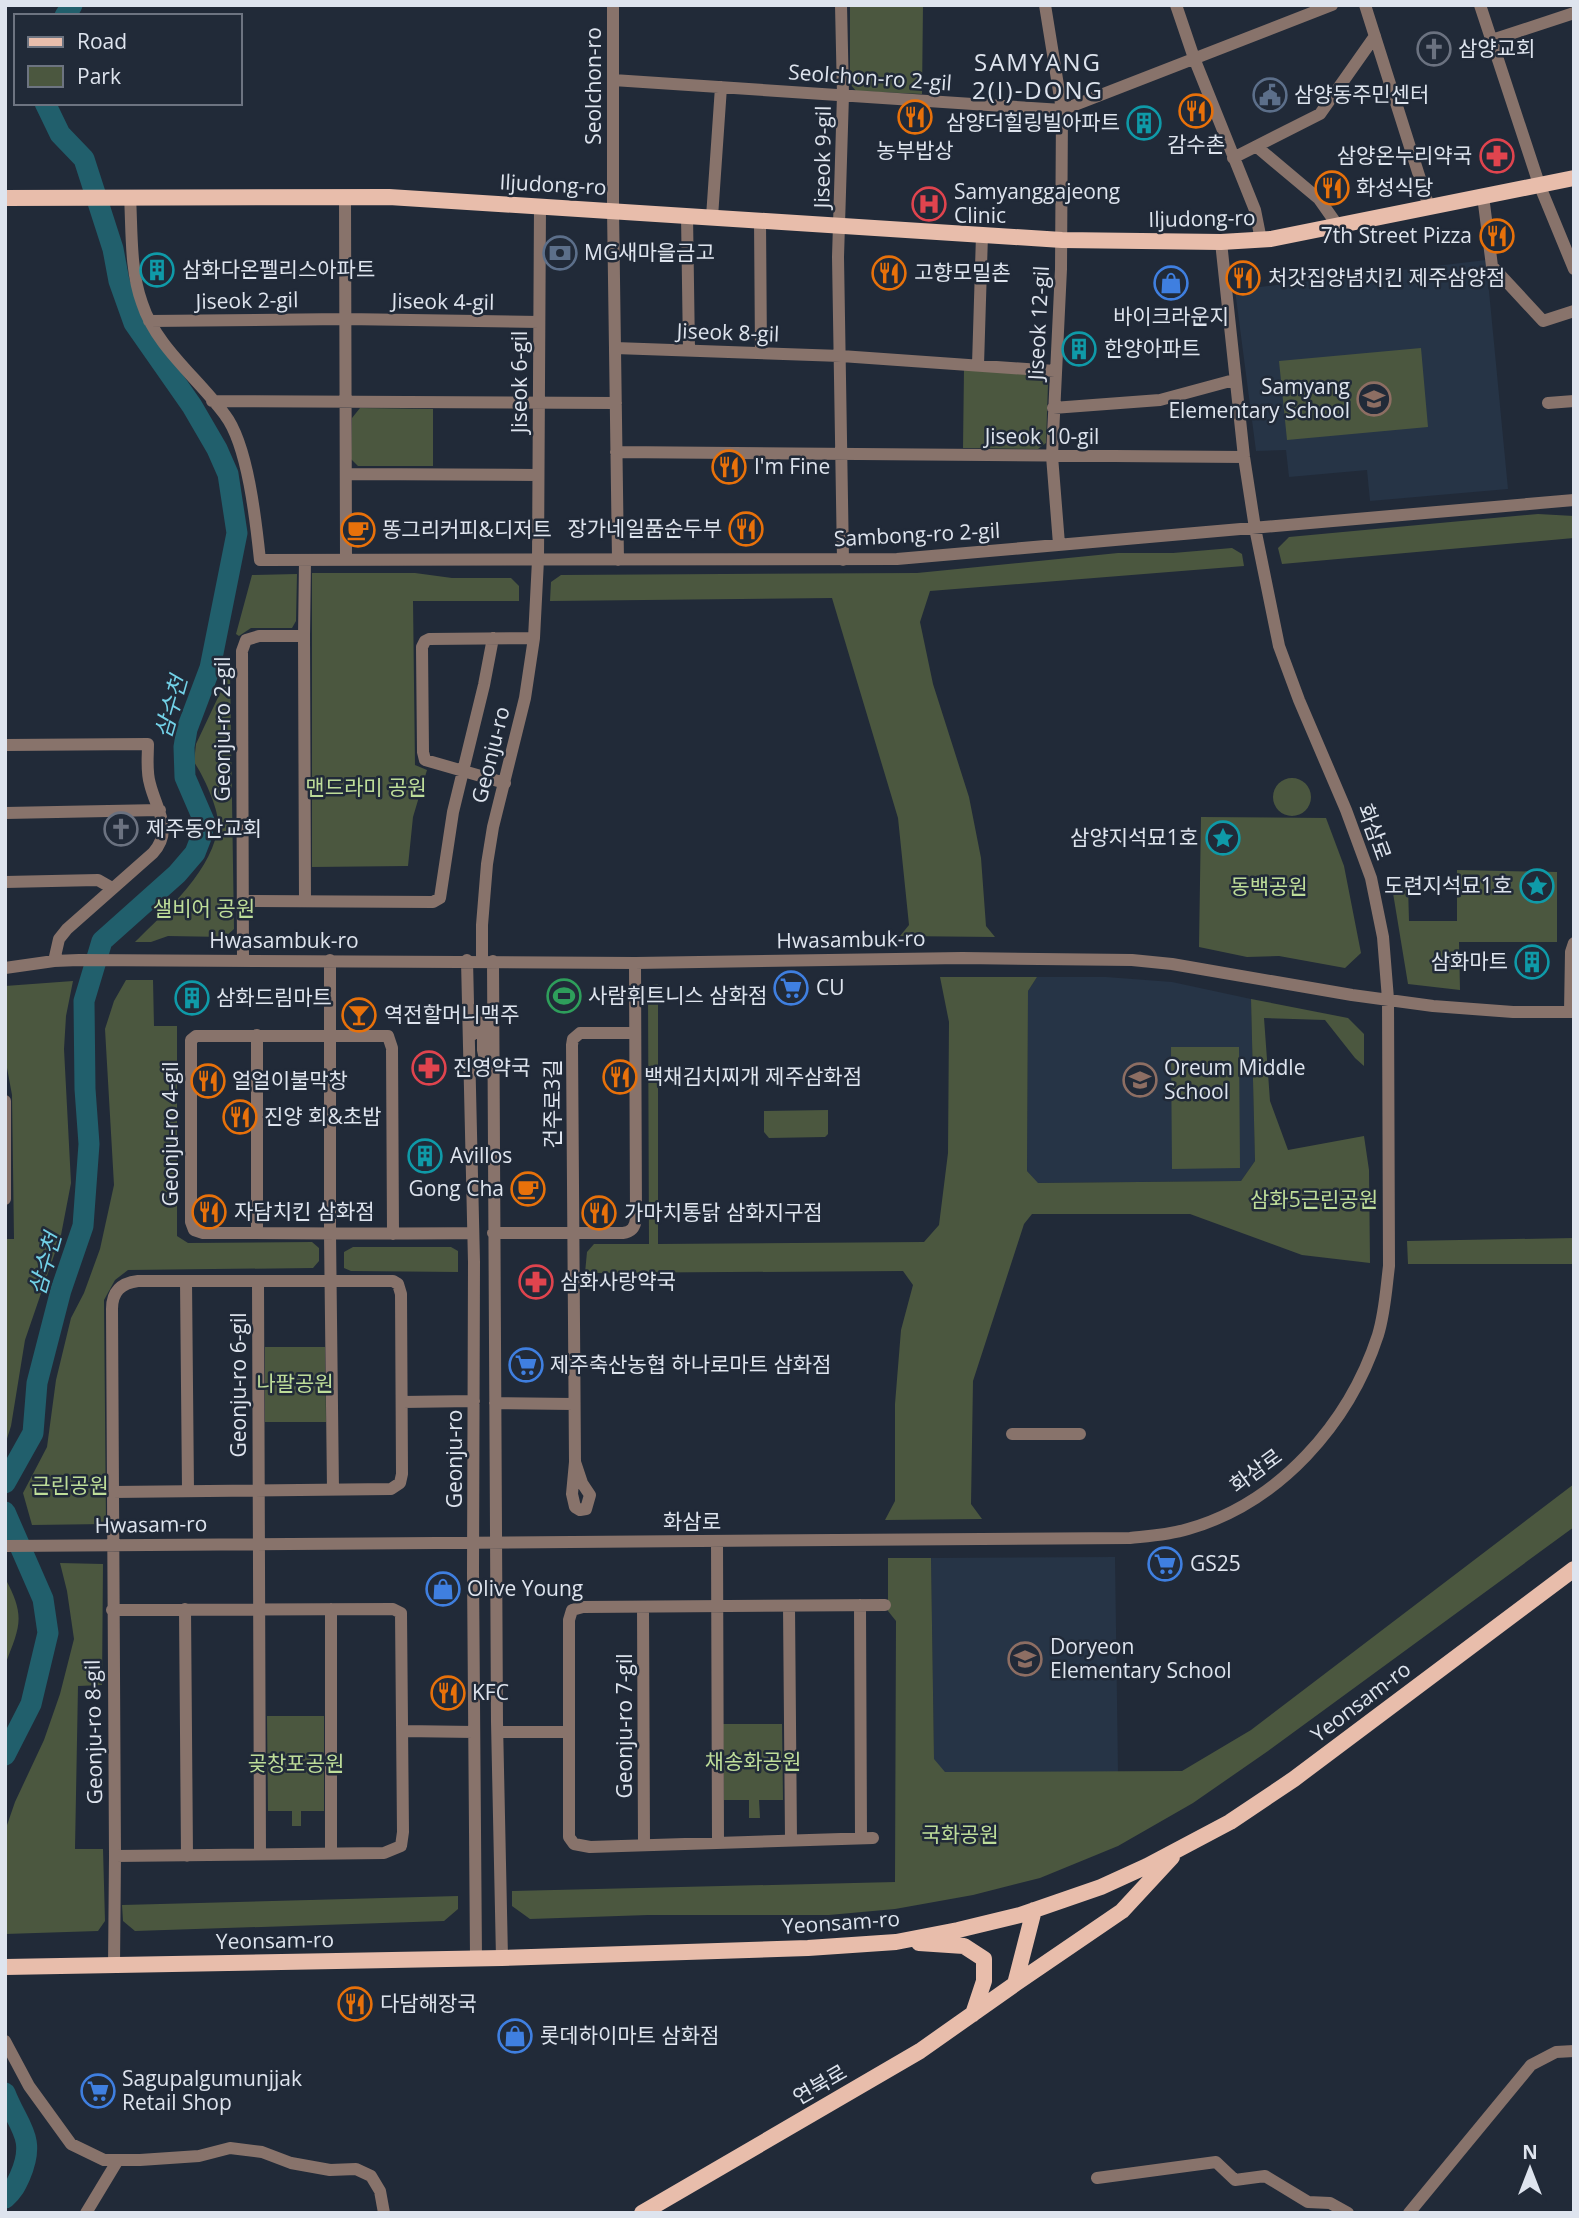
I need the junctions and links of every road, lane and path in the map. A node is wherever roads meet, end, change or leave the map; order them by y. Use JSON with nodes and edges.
{"nodes":[{"id":1,"x":613,"y":5,"type":"edge"},
{"id":2,"x":841,"y":5,"type":"edge"},
{"id":3,"x":1045,"y":5,"type":"edge"},
{"id":4,"x":1176,"y":5,"type":"edge"},
{"id":5,"x":1332,"y":5,"type":"edge"},
{"id":6,"x":1365,"y":5,"type":"edge"},
{"id":7,"x":1480,"y":5,"type":"edge"},
{"id":8,"x":1574,"y":13,"type":"edge"},
{"id":9,"x":1375,"y":36,"type":"junction"},
{"id":10,"x":1492,"y":40,"type":"junction"},
{"id":11,"x":1195,"y":58,"type":"junction"},
{"id":12,"x":613,"y":80,"type":"junction"},
{"id":13,"x":721,"y":87,"type":"junction"},
{"id":14,"x":843,"y":95,"type":"junction"},
{"id":15,"x":1062,"y":110,"type":"junction"},
{"id":16,"x":1256,"y":147,"type":"junction"},
{"id":17,"x":1233,"y":158,"type":"junction"},
{"id":18,"x":1574,"y":177,"type":"edge"},
{"id":19,"x":1539,"y":184,"type":"junction"},
{"id":20,"x":125,"y":196,"type":"junction"},
{"id":21,"x":345,"y":196,"type":"junction"},
{"id":22,"x":1483,"y":196,"type":"junction"},
{"id":23,"x":5,"y":198,"type":"edge"},
{"id":24,"x":540,"y":206,"type":"junction"},
{"id":25,"x":1429,"y":207,"type":"junction"},
{"id":26,"x":613,"y":209,"type":"junction"},
{"id":27,"x":687,"y":215,"type":"junction"},
{"id":28,"x":712,"y":218,"type":"junction"},
{"id":29,"x":760,"y":220,"type":"junction"},
{"id":30,"x":840,"y":225,"type":"junction"},
{"id":31,"x":1338,"y":226,"type":"junction"},
{"id":32,"x":982,"y":235,"type":"junction"},
{"id":33,"x":1062,"y":240,"type":"junction"},
{"id":34,"x":1261,"y":240,"type":"junction"},
{"id":35,"x":1221,"y":242,"type":"junction"},
{"id":36,"x":1574,"y":268,"type":"edge"},
{"id":37,"x":1574,"y":311,"type":"edge"},
{"id":38,"x":345,"y":319,"type":"junction"},
{"id":39,"x":149,"y":321,"type":"junction"},
{"id":40,"x":539,"y":322,"type":"junction"},
{"id":41,"x":615,"y":348,"type":"junction"},
{"id":42,"x":689,"y":351,"type":"junction"},
{"id":43,"x":761,"y":353,"type":"junction"},
{"id":44,"x":841,"y":356,"type":"junction"},
{"id":45,"x":978,"y":365,"type":"junction"},
{"id":46,"x":1055,"y":371,"type":"junction"},
{"id":47,"x":1234,"y":380,"type":"junction"},
{"id":48,"x":212,"y":401,"type":"junction"},
{"id":49,"x":346,"y":401,"type":"junction"},
{"id":50,"x":1574,"y":401,"type":"edge"},
{"id":51,"x":539,"y":402,"type":"junction"},
{"id":52,"x":616,"y":403,"type":"junction"},
{"id":53,"x":1548,"y":403,"type":"dead end"},
{"id":54,"x":1053,"y":408,"type":"junction"},
{"id":55,"x":616,"y":452,"type":"junction"},
{"id":56,"x":840,"y":455,"type":"junction"},
{"id":57,"x":1052,"y":456,"type":"junction"},
{"id":58,"x":1244,"y":457,"type":"junction"},
{"id":59,"x":346,"y":474,"type":"junction"},
{"id":60,"x":538,"y":475,"type":"junction"},
{"id":61,"x":1574,"y":500,"type":"edge"},
{"id":62,"x":1255,"y":528,"type":"junction"},
{"id":63,"x":1059,"y":544,"type":"junction"},
{"id":64,"x":538,"y":559,"type":"junction"},
{"id":65,"x":618,"y":559,"type":"junction"},
{"id":66,"x":843,"y":559,"type":"junction"},
{"id":67,"x":305,"y":560,"type":"junction"},
{"id":68,"x":346,"y":560,"type":"junction"},
{"id":69,"x":304,"y":636,"type":"junction"},
{"id":70,"x":493,"y":638,"type":"junction"},
{"id":71,"x":534,"y":638,"type":"junction"},
{"id":72,"x":5,"y":745,"type":"edge"},
{"id":73,"x":463,"y":771,"type":"junction"},
{"id":74,"x":505,"y":783,"type":"junction"},
{"id":75,"x":160,"y":810,"type":"junction"},
{"id":76,"x":5,"y":813,"type":"edge"},
{"id":77,"x":5,"y":882,"type":"edge"},
{"id":78,"x":112,"y":888,"type":"junction"},
{"id":79,"x":244,"y":901,"type":"junction"},
{"id":80,"x":305,"y":901,"type":"junction"},
{"id":81,"x":1574,"y":943,"type":"edge"},
{"id":82,"x":330,"y":960,"type":"junction"},
{"id":83,"x":467,"y":960,"type":"junction"},
{"id":84,"x":54,"y":961,"type":"junction"},
{"id":85,"x":243,"y":961,"type":"junction"},
{"id":86,"x":488,"y":961,"type":"junction"},
{"id":87,"x":635,"y":963,"type":"junction"},
{"id":88,"x":5,"y":968,"type":"edge"},
{"id":89,"x":1388,"y":999,"type":"junction"},
{"id":90,"x":1572,"y":1012,"type":"edge"},
{"id":91,"x":635,"y":1033,"type":"junction"},
{"id":92,"x":257,"y":1035,"type":"junction"},
{"id":93,"x":331,"y":1035,"type":"junction"},
{"id":94,"x":469,"y":1047,"type":"junction"},
{"id":95,"x":494,"y":1097,"type":"junction"},
{"id":96,"x":5,"y":1101,"type":"edge"},
{"id":97,"x":5,"y":1199,"type":"edge"},
{"id":98,"x":573,"y":1232,"type":"junction"},
{"id":99,"x":257,"y":1233,"type":"junction"},
{"id":100,"x":473,"y":1233,"type":"junction"},
{"id":101,"x":493,"y":1233,"type":"junction"},
{"id":102,"x":330,"y":1234,"type":"junction"},
{"id":103,"x":393,"y":1234,"type":"junction"},
{"id":104,"x":258,"y":1280,"type":"junction"},
{"id":105,"x":186,"y":1281,"type":"junction"},
{"id":106,"x":331,"y":1282,"type":"junction"},
{"id":107,"x":474,"y":1401,"type":"junction"},
{"id":108,"x":402,"y":1402,"type":"junction"},
{"id":109,"x":495,"y":1403,"type":"junction"},
{"id":110,"x":574,"y":1404,"type":"junction"},
{"id":111,"x":1012,"y":1434,"type":"dead end"},
{"id":112,"x":1080,"y":1434,"type":"dead end"},
{"id":113,"x":575,"y":1462,"type":"dead end"},
{"id":114,"x":258,"y":1490,"type":"junction"},
{"id":115,"x":333,"y":1490,"type":"junction"},
{"id":116,"x":188,"y":1491,"type":"junction"},
{"id":117,"x":112,"y":1492,"type":"junction"},
{"id":118,"x":717,"y":1541,"type":"junction"},
{"id":119,"x":259,"y":1542,"type":"junction"},
{"id":120,"x":473,"y":1542,"type":"junction"},
{"id":121,"x":497,"y":1542,"type":"junction"},
{"id":122,"x":112,"y":1544,"type":"junction"},
{"id":123,"x":5,"y":1546,"type":"edge"},
{"id":124,"x":1574,"y":1569,"type":"edge"},
{"id":125,"x":860,"y":1605,"type":"junction"},
{"id":126,"x":885,"y":1605,"type":"dead end"},
{"id":127,"x":716,"y":1606,"type":"junction"},
{"id":128,"x":789,"y":1606,"type":"junction"},
{"id":129,"x":643,"y":1607,"type":"junction"},
{"id":130,"x":259,"y":1608,"type":"junction"},
{"id":131,"x":185,"y":1609,"type":"junction"},
{"id":132,"x":331,"y":1609,"type":"junction"},
{"id":133,"x":112,"y":1610,"type":"junction"},
{"id":134,"x":403,"y":1731,"type":"junction"},
{"id":135,"x":569,"y":1731,"type":"junction"},
{"id":136,"x":474,"y":1732,"type":"junction"},
{"id":137,"x":498,"y":1732,"type":"junction"},
{"id":138,"x":791,"y":1840,"type":"junction"},
{"id":139,"x":718,"y":1842,"type":"junction"},
{"id":140,"x":645,"y":1845,"type":"junction"},
{"id":141,"x":1181,"y":1848,"type":"junction"},
{"id":142,"x":331,"y":1853,"type":"junction"},
{"id":143,"x":260,"y":1854,"type":"junction"},
{"id":144,"x":115,"y":1856,"type":"junction"},
{"id":145,"x":187,"y":1856,"type":"junction"},
{"id":146,"x":1034,"y":1910,"type":"junction"},
{"id":147,"x":896,"y":1942,"type":"junction"},
{"id":148,"x":476,"y":1958,"type":"junction"},
{"id":149,"x":502,"y":1958,"type":"junction"},
{"id":150,"x":114,"y":1966,"type":"junction"},
{"id":151,"x":5,"y":1967,"type":"edge"},
{"id":152,"x":1014,"y":1984,"type":"junction"},
{"id":153,"x":973,"y":2014,"type":"junction"},
{"id":154,"x":5,"y":2041,"type":"edge"},
{"id":155,"x":1574,"y":2051,"type":"edge"},
{"id":156,"x":118,"y":2160,"type":"junction"},
{"id":157,"x":1097,"y":2179,"type":"dead end"},
{"id":158,"x":86,"y":2213,"type":"edge"},
{"id":159,"x":384,"y":2213,"type":"edge"},
{"id":160,"x":642,"y":2213,"type":"edge"},
{"id":161,"x":1348,"y":2213,"type":"edge"},
{"id":162,"x":1409,"y":2213,"type":"edge"}],
"edges":[{"from":1,"to":12,"type":"street","name":"Seolchon-ro"},
{"from":2,"to":14,"type":"street","name":"Jiseok 9-gil"},
{"from":3,"to":15,"type":"street","name":"Jiseok 12-gil"},
{"from":4,"to":11,"type":"street"},
{"from":5,"to":11,"type":"street","name":"Seolchon-ro 2-gil"},
{"from":6,"to":9,"type":"street"},
{"from":7,"to":10,"type":"street"},
{"from":8,"to":10,"type":"street"},
{"from":9,"to":16,"type":"street"},
{"from":9,"to":25,"type":"street"},
{"from":10,"to":19,"type":"street"},
{"from":11,"to":15,"type":"street","name":"Seolchon-ro 2-gil"},
{"from":11,"to":17,"type":"street"},
{"from":12,"to":13,"type":"street","name":"Seolchon-ro 2-gil"},
{"from":12,"to":26,"type":"street","name":"Seolchon-ro"},
{"from":13,"to":14,"type":"street","name":"Seolchon-ro 2-gil"},
{"from":13,"to":28,"type":"street"},
{"from":14,"to":15,"type":"street","name":"Seolchon-ro 2-gil"},
{"from":14,"to":30,"type":"street","name":"Jiseok 9-gil"},
{"from":15,"to":33,"type":"street","name":"Jiseok 12-gil"},
{"from":16,"to":17,"type":"street"},
{"from":16,"to":31,"type":"street"},
{"from":17,"to":34,"type":"street"},
{"from":18,"to":19,"type":"main road","name":"Iljudong-ro"},
{"from":19,"to":22,"type":"main road","name":"Iljudong-ro"},
{"from":19,"to":36,"type":"street"},
{"from":20,"to":21,"type":"main road","name":"Iljudong-ro"},
{"from":20,"to":23,"type":"main road","name":"Iljudong-ro"},
{"from":20,"to":39,"type":"street"},
{"from":21,"to":24,"type":"main road","name":"Iljudong-ro"},
{"from":21,"to":38,"type":"street"},
{"from":22,"to":25,"type":"main road","name":"Iljudong-ro"},
{"from":22,"to":37,"type":"street"},
{"from":24,"to":26,"type":"main road","name":"Iljudong-ro"},
{"from":24,"to":40,"type":"street","name":"Jiseok 6-gil"},
{"from":25,"to":31,"type":"main road","name":"Iljudong-ro"},
{"from":26,"to":27,"type":"main road","name":"Iljudong-ro"},
{"from":26,"to":41,"type":"street"},
{"from":27,"to":28,"type":"main road","name":"Iljudong-ro"},
{"from":27,"to":42,"type":"street"},
{"from":28,"to":29,"type":"main road","name":"Iljudong-ro"},
{"from":29,"to":30,"type":"main road","name":"Iljudong-ro"},
{"from":29,"to":43,"type":"street"},
{"from":30,"to":32,"type":"main road","name":"Iljudong-ro"},
{"from":30,"to":44,"type":"street"},
{"from":31,"to":34,"type":"main road","name":"Iljudong-ro"},
{"from":32,"to":33,"type":"main road","name":"Iljudong-ro"},
{"from":32,"to":45,"type":"street"},
{"from":33,"to":35,"type":"main road","name":"Iljudong-ro"},
{"from":33,"to":46,"type":"street","name":"Jiseok 12-gil"},
{"from":34,"to":35,"type":"main road","name":"Iljudong-ro"},
{"from":35,"to":47,"type":"street","name":"화삼로"},
{"from":38,"to":39,"type":"street","name":"Jiseok 2-gil"},
{"from":38,"to":40,"type":"street","name":"Jiseok 4-gil"},
{"from":38,"to":49,"type":"street"},
{"from":39,"to":48,"type":"street"},
{"from":40,"to":51,"type":"street","name":"Jiseok 6-gil"},
{"from":41,"to":42,"type":"street","name":"Jiseok 8-gil"},
{"from":41,"to":52,"type":"street"},
{"from":42,"to":43,"type":"street","name":"Jiseok 8-gil"},
{"from":43,"to":44,"type":"street","name":"Jiseok 8-gil"},
{"from":44,"to":45,"type":"street"},
{"from":44,"to":56,"type":"street"},
{"from":45,"to":46,"type":"street"},
{"from":46,"to":54,"type":"street","name":"Jiseok 12-gil"},
{"from":47,"to":54,"type":"street","name":"Jiseok 12-gil"},
{"from":47,"to":58,"type":"street","name":"화삼로"},
{"from":48,"to":49,"type":"street"},
{"from":48,"to":67,"type":"street","name":"Sambong-ro 2-gil"},
{"from":49,"to":51,"type":"street"},
{"from":49,"to":59,"type":"street"},
{"from":50,"to":53,"type":"street"},
{"from":51,"to":52,"type":"street"},
{"from":51,"to":60,"type":"street","name":"Jiseok 6-gil"},
{"from":52,"to":55,"type":"street"},
{"from":54,"to":57,"type":"street","name":"Jiseok 12-gil"},
{"from":55,"to":56,"type":"street"},
{"from":55,"to":65,"type":"street"},
{"from":56,"to":57,"type":"street","name":"Jiseok 10-gil"},
{"from":56,"to":66,"type":"street"},
{"from":57,"to":58,"type":"street","name":"Jiseok 10-gil"},
{"from":57,"to":63,"type":"street","name":"Jiseok 12-gil"},
{"from":58,"to":62,"type":"street","name":"화삼로"},
{"from":59,"to":60,"type":"street"},
{"from":59,"to":68,"type":"street"},
{"from":60,"to":64,"type":"street","name":"Jiseok 6-gil"},
{"from":61,"to":62,"type":"street","name":"Sambong-ro 2-gil"},
{"from":62,"to":63,"type":"street","name":"Sambong-ro 2-gil"},
{"from":62,"to":89,"type":"street","name":"화삼로"},
{"from":63,"to":66,"type":"street","name":"Sambong-ro 2-gil"},
{"from":64,"to":65,"type":"street","name":"Sambong-ro 2-gil"},
{"from":64,"to":68,"type":"street","name":"Sambong-ro 2-gil"},
{"from":64,"to":71,"type":"street","name":"Geonju-ro"},
{"from":65,"to":66,"type":"street","name":"Sambong-ro 2-gil"},
{"from":67,"to":68,"type":"street","name":"Sambong-ro 2-gil"},
{"from":67,"to":69,"type":"street"},
{"from":69,"to":79,"type":"street","name":"Geonju-ro 2-gil"},
{"from":69,"to":80,"type":"street"},
{"from":70,"to":71,"type":"street"},
{"from":70,"to":73,"type":"street"},
{"from":70,"to":73,"type":"street"},
{"from":71,"to":74,"type":"street","name":"Geonju-ro"},
{"from":72,"to":75,"type":"street"},
{"from":73,"to":74,"type":"street"},
{"from":73,"to":80,"type":"street"},
{"from":74,"to":86,"type":"street","name":"Geonju-ro"},
{"from":75,"to":76,"type":"street"},
{"from":75,"to":78,"type":"street"},
{"from":77,"to":78,"type":"street"},
{"from":78,"to":84,"type":"street"},
{"from":79,"to":80,"type":"street"},
{"from":79,"to":85,"type":"street","name":"Geonju-ro 2-gil"},
{"from":81,"to":90,"type":"street"},
{"from":82,"to":83,"type":"street","name":"Hwasambuk-ro"},
{"from":82,"to":85,"type":"street","name":"Hwasambuk-ro"},
{"from":82,"to":93,"type":"street"},
{"from":83,"to":86,"type":"street","name":"Hwasambuk-ro"},
{"from":83,"to":94,"type":"street","name":"Geonju-ro"},
{"from":84,"to":85,"type":"street","name":"Hwasambuk-ro"},
{"from":84,"to":88,"type":"street"},
{"from":86,"to":87,"type":"street","name":"Hwasambuk-ro"},
{"from":86,"to":95,"type":"street","name":"Geonju-ro"},
{"from":87,"to":89,"type":"street","name":"Hwasambuk-ro"},
{"from":87,"to":91,"type":"street"},
{"from":89,"to":90,"type":"street","name":"Hwasambuk-ro"},
{"from":89,"to":118,"type":"street","name":"화삼로"},
{"from":91,"to":98,"type":"street"},
{"from":91,"to":98,"type":"street","name":"건주로3길"},
{"from":92,"to":93,"type":"street","name":"Geonju-ro 4-gil"},
{"from":92,"to":99,"type":"street"},
{"from":92,"to":99,"type":"street","name":"Geonju-ro 4-gil"},
{"from":93,"to":102,"type":"street"},
{"from":93,"to":103,"type":"street","name":"Geonju-ro 4-gil"},
{"from":94,"to":95,"type":"street"},
{"from":94,"to":100,"type":"street","name":"Geonju-ro"},
{"from":95,"to":101,"type":"street","name":"Geonju-ro"},
{"from":96,"to":97,"type":"street"},
{"from":98,"to":101,"type":"street"},
{"from":98,"to":110,"type":"street","name":"건주로3길"},
{"from":99,"to":102,"type":"street","name":"Geonju-ro 4-gil"},
{"from":100,"to":103,"type":"street","name":"Geonju-ro 4-gil"},
{"from":100,"to":107,"type":"street","name":"Geonju-ro"},
{"from":101,"to":109,"type":"street","name":"Geonju-ro"},
{"from":102,"to":103,"type":"street","name":"Geonju-ro 4-gil"},
{"from":102,"to":106,"type":"street"},
{"from":104,"to":105,"type":"street"},
{"from":104,"to":106,"type":"street"},
{"from":104,"to":114,"type":"street","name":"Geonju-ro 6-gil"},
{"from":105,"to":116,"type":"street"},
{"from":105,"to":117,"type":"street"},
{"from":106,"to":108,"type":"street"},
{"from":106,"to":115,"type":"street"},
{"from":107,"to":108,"type":"street"},
{"from":107,"to":120,"type":"street","name":"Geonju-ro"},
{"from":108,"to":115,"type":"street"},
{"from":109,"to":110,"type":"street"},
{"from":109,"to":121,"type":"street","name":"Geonju-ro"},
{"from":110,"to":113,"type":"street","name":"건주로3길"},
{"from":111,"to":112,"type":"street"},
{"from":114,"to":115,"type":"street"},
{"from":114,"to":116,"type":"street"},
{"from":114,"to":119,"type":"street","name":"Geonju-ro 6-gil"},
{"from":116,"to":117,"type":"street"},
{"from":117,"to":122,"type":"street","name":"Geonju-ro 8-gil"},
{"from":118,"to":121,"type":"street","name":"화삼로"},
{"from":118,"to":127,"type":"street"},
{"from":119,"to":120,"type":"street","name":"화삼로"},
{"from":119,"to":122,"type":"street","name":"Hwasam-ro"},
{"from":119,"to":130,"type":"street","name":"Geonju-ro 6-gil"},
{"from":120,"to":121,"type":"street","name":"화삼로"},
{"from":120,"to":136,"type":"street","name":"Geonju-ro"},
{"from":121,"to":137,"type":"street","name":"Geonju-ro"},
{"from":122,"to":123,"type":"street","name":"Hwasam-ro"},
{"from":122,"to":133,"type":"street","name":"Geonju-ro 8-gil"},
{"from":124,"to":141,"type":"main road","name":"Yeonsam-ro"},
{"from":125,"to":126,"type":"street"},
{"from":125,"to":128,"type":"street"},
{"from":125,"to":138,"type":"street"},
{"from":127,"to":128,"type":"street"},
{"from":127,"to":129,"type":"street"},
{"from":127,"to":139,"type":"street"},
{"from":128,"to":138,"type":"street"},
{"from":129,"to":135,"type":"street"},
{"from":129,"to":140,"type":"street","name":"Geonju-ro 7-gil"},
{"from":130,"to":131,"type":"street"},
{"from":130,"to":132,"type":"street"},
{"from":130,"to":143,"type":"street"},
{"from":131,"to":133,"type":"street"},
{"from":131,"to":145,"type":"street"},
{"from":132,"to":134,"type":"street"},
{"from":132,"to":142,"type":"street"},
{"from":133,"to":144,"type":"street","name":"Geonju-ro 8-gil"},
{"from":134,"to":136,"type":"street"},
{"from":134,"to":142,"type":"street"},
{"from":135,"to":137,"type":"street"},
{"from":135,"to":140,"type":"street"},
{"from":136,"to":148,"type":"street","name":"Geonju-ro"},
{"from":137,"to":149,"type":"street","name":"Geonju-ro"},
{"from":138,"to":139,"type":"street"},
{"from":139,"to":140,"type":"street"},
{"from":141,"to":146,"type":"main road","name":"Yeonsam-ro"},
{"from":141,"to":152,"type":"main road","name":"연북로"},
{"from":142,"to":143,"type":"street"},
{"from":143,"to":145,"type":"street"},
{"from":144,"to":145,"type":"street"},
{"from":144,"to":150,"type":"street","name":"Geonju-ro 8-gil"},
{"from":146,"to":147,"type":"main road","name":"Yeonsam-ro"},
{"from":146,"to":152,"type":"main road"},
{"from":147,"to":149,"type":"main road","name":"Yeonsam-ro"},
{"from":147,"to":153,"type":"main road"},
{"from":148,"to":149,"type":"main road","name":"Yeonsam-ro"},
{"from":148,"to":150,"type":"main road","name":"Yeonsam-ro"},
{"from":150,"to":151,"type":"main road","name":"Yeonsam-ro"},
{"from":152,"to":153,"type":"main road","name":"연북로"},
{"from":153,"to":160,"type":"main road","name":"연북로"},
{"from":154,"to":156,"type":"street"},
{"from":155,"to":162,"type":"street"},
{"from":156,"to":158,"type":"street"},
{"from":156,"to":159,"type":"street"},
{"from":157,"to":161,"type":"street"}]}
